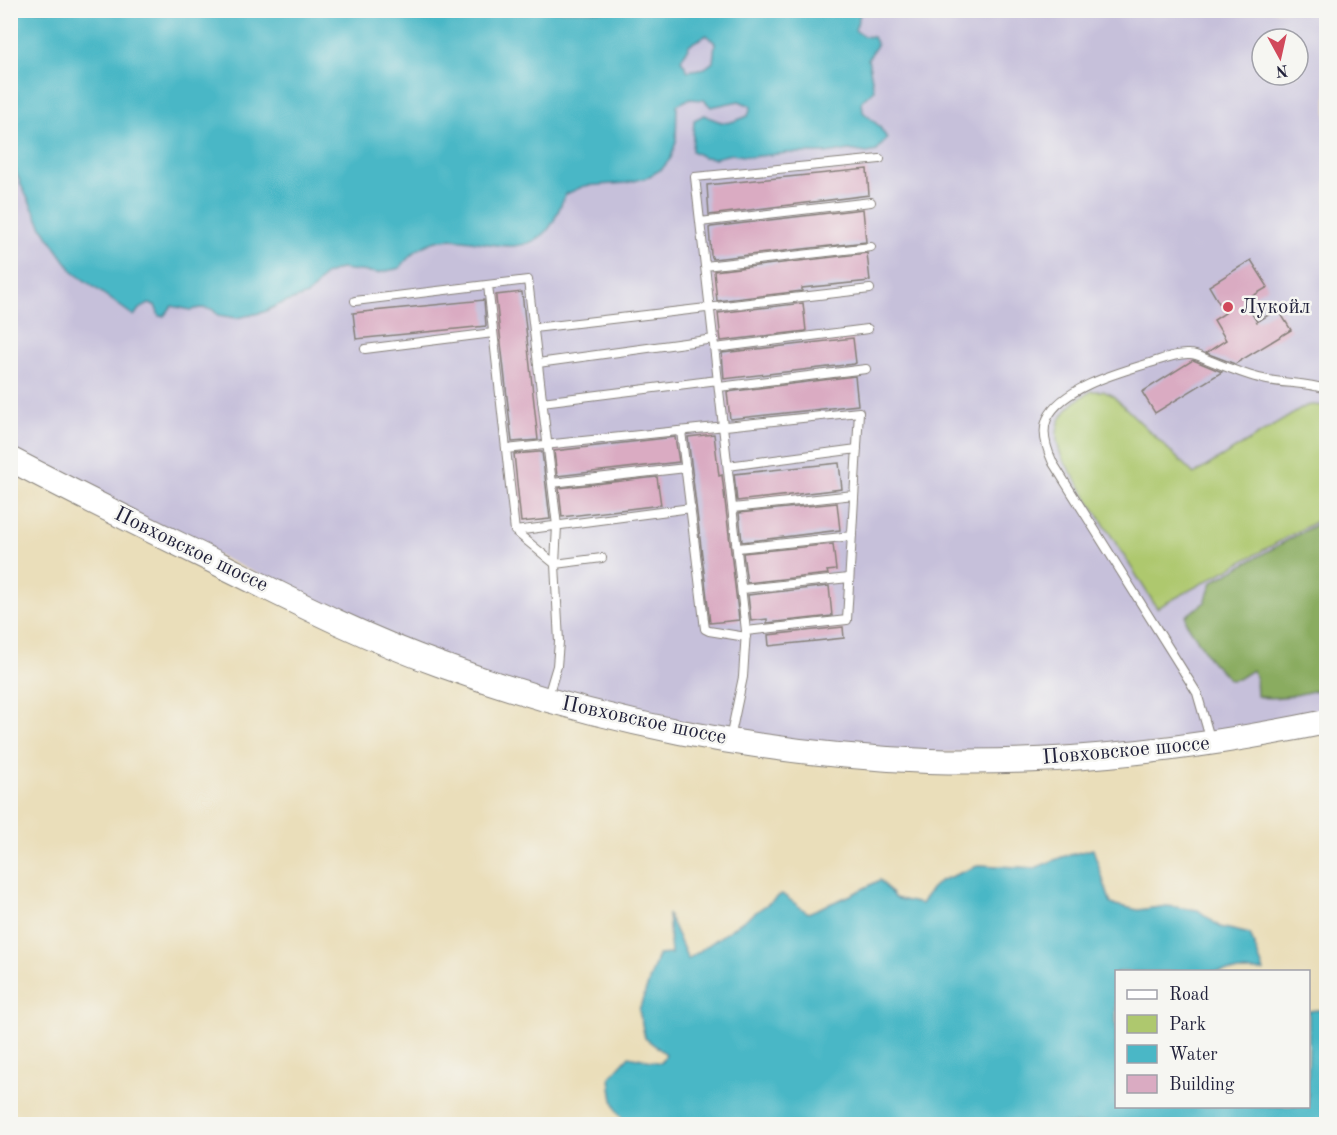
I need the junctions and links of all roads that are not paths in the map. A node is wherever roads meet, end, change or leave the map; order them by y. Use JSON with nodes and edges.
{"nodes":[{"id":1,"x":880,"y":159,"type":"dead end"},
{"id":2,"x":871,"y":202,"type":"dead end"},
{"id":3,"x":700,"y":222,"type":"junction"},
{"id":4,"x":871,"y":247,"type":"dead end"},
{"id":5,"x":705,"y":266,"type":"junction"},
{"id":6,"x":488,"y":285,"type":"junction"},
{"id":7,"x":870,"y":289,"type":"dead end"},
{"id":8,"x":356,"y":301,"type":"dead end"},
{"id":9,"x":710,"y":307,"type":"junction"},
{"id":10,"x":534,"y":328,"type":"junction"},
{"id":11,"x":868,"y":329,"type":"dead end"},
{"id":12,"x":493,"y":333,"type":"junction"},
{"id":13,"x":714,"y":343,"type":"junction"},
{"id":14,"x":365,"y":349,"type":"dead end"},
{"id":15,"x":538,"y":363,"type":"junction"},
{"id":16,"x":866,"y":369,"type":"dead end"},
{"id":17,"x":719,"y":384,"type":"junction"},
{"id":18,"x":1326,"y":389,"type":"edge"},
{"id":19,"x":542,"y":402,"type":"junction"},
{"id":20,"x":724,"y":426,"type":"junction"},
{"id":21,"x":681,"y":431,"type":"junction"},
{"id":22,"x":547,"y":444,"type":"junction"},
{"id":23,"x":506,"y":449,"type":"junction"},
{"id":24,"x":857,"y":449,"type":"junction"},
{"id":25,"x":10,"y":459,"type":"edge"},
{"id":26,"x":728,"y":466,"type":"junction"},
{"id":27,"x":686,"y":468,"type":"junction"},
{"id":28,"x":552,"y":483,"type":"junction"},
{"id":29,"x":854,"y":495,"type":"junction"},
{"id":30,"x":733,"y":507,"type":"junction"},
{"id":31,"x":691,"y":508,"type":"junction"},
{"id":32,"x":557,"y":525,"type":"junction"},
{"id":33,"x":515,"y":531,"type":"junction"},
{"id":34,"x":852,"y":536,"type":"junction"},
{"id":35,"x":738,"y":548,"type":"junction"},
{"id":36,"x":602,"y":558,"type":"dead end"},
{"id":37,"x":555,"y":564,"type":"junction"},
{"id":38,"x":849,"y":578,"type":"junction"},
{"id":39,"x":743,"y":590,"type":"junction"},
{"id":40,"x":746,"y":634,"type":"junction"},
{"id":41,"x":547,"y":700,"type":"junction"},
{"id":42,"x":1326,"y":722,"type":"edge"},
{"id":43,"x":730,"y":741,"type":"junction"},
{"id":44,"x":1211,"y":743,"type":"junction"}],
"edges":[{"from":1,"to":3,"type":"lane"},
{"from":2,"to":3,"type":"lane"},
{"from":3,"to":5,"type":"lane"},
{"from":4,"to":5,"type":"lane"},
{"from":5,"to":9,"type":"lane"},
{"from":6,"to":8,"type":"lane"},
{"from":6,"to":10,"type":"lane"},
{"from":6,"to":12,"type":"lane"},
{"from":7,"to":9,"type":"lane"},
{"from":9,"to":10,"type":"lane"},
{"from":9,"to":13,"type":"lane"},
{"from":10,"to":15,"type":"lane"},
{"from":11,"to":13,"type":"lane"},
{"from":12,"to":14,"type":"lane"},
{"from":12,"to":23,"type":"lane"},
{"from":13,"to":15,"type":"lane"},
{"from":13,"to":17,"type":"lane"},
{"from":15,"to":19,"type":"lane"},
{"from":16,"to":17,"type":"lane"},
{"from":17,"to":19,"type":"lane"},
{"from":17,"to":20,"type":"lane"},
{"from":18,"to":44,"type":"lane"},
{"from":19,"to":22,"type":"lane"},
{"from":20,"to":21,"type":"lane"},
{"from":20,"to":24,"type":"lane"},
{"from":20,"to":26,"type":"lane"},
{"from":21,"to":22,"type":"lane"},
{"from":21,"to":27,"type":"lane"},
{"from":22,"to":23,"type":"lane"},
{"from":22,"to":28,"type":"lane"},
{"from":23,"to":33,"type":"lane"},
{"from":24,"to":26,"type":"lane"},
{"from":24,"to":29,"type":"lane"},
{"from":25,"to":41,"type":"main road","name":"Повховское шоссе"},
{"from":26,"to":30,"type":"lane"},
{"from":27,"to":28,"type":"lane"},
{"from":27,"to":31,"type":"lane"},
{"from":28,"to":32,"type":"lane"},
{"from":29,"to":30,"type":"lane"},
{"from":29,"to":34,"type":"lane"},
{"from":30,"to":35,"type":"lane"},
{"from":31,"to":32,"type":"lane"},
{"from":31,"to":40,"type":"lane"},
{"from":32,"to":33,"type":"lane"},
{"from":32,"to":37,"type":"lane"},
{"from":33,"to":37,"type":"lane"},
{"from":34,"to":35,"type":"lane"},
{"from":34,"to":38,"type":"lane"},
{"from":35,"to":39,"type":"lane"},
{"from":36,"to":37,"type":"lane"},
{"from":37,"to":41,"type":"lane"},
{"from":38,"to":39,"type":"lane"},
{"from":38,"to":40,"type":"lane"},
{"from":39,"to":40,"type":"lane"},
{"from":40,"to":43,"type":"lane"},
{"from":41,"to":43,"type":"main road","name":"Повховское шоссе"},
{"from":42,"to":44,"type":"main road","name":"Повховское шоссе"},
{"from":43,"to":44,"type":"main road","name":"Повховское шоссе"}]}
